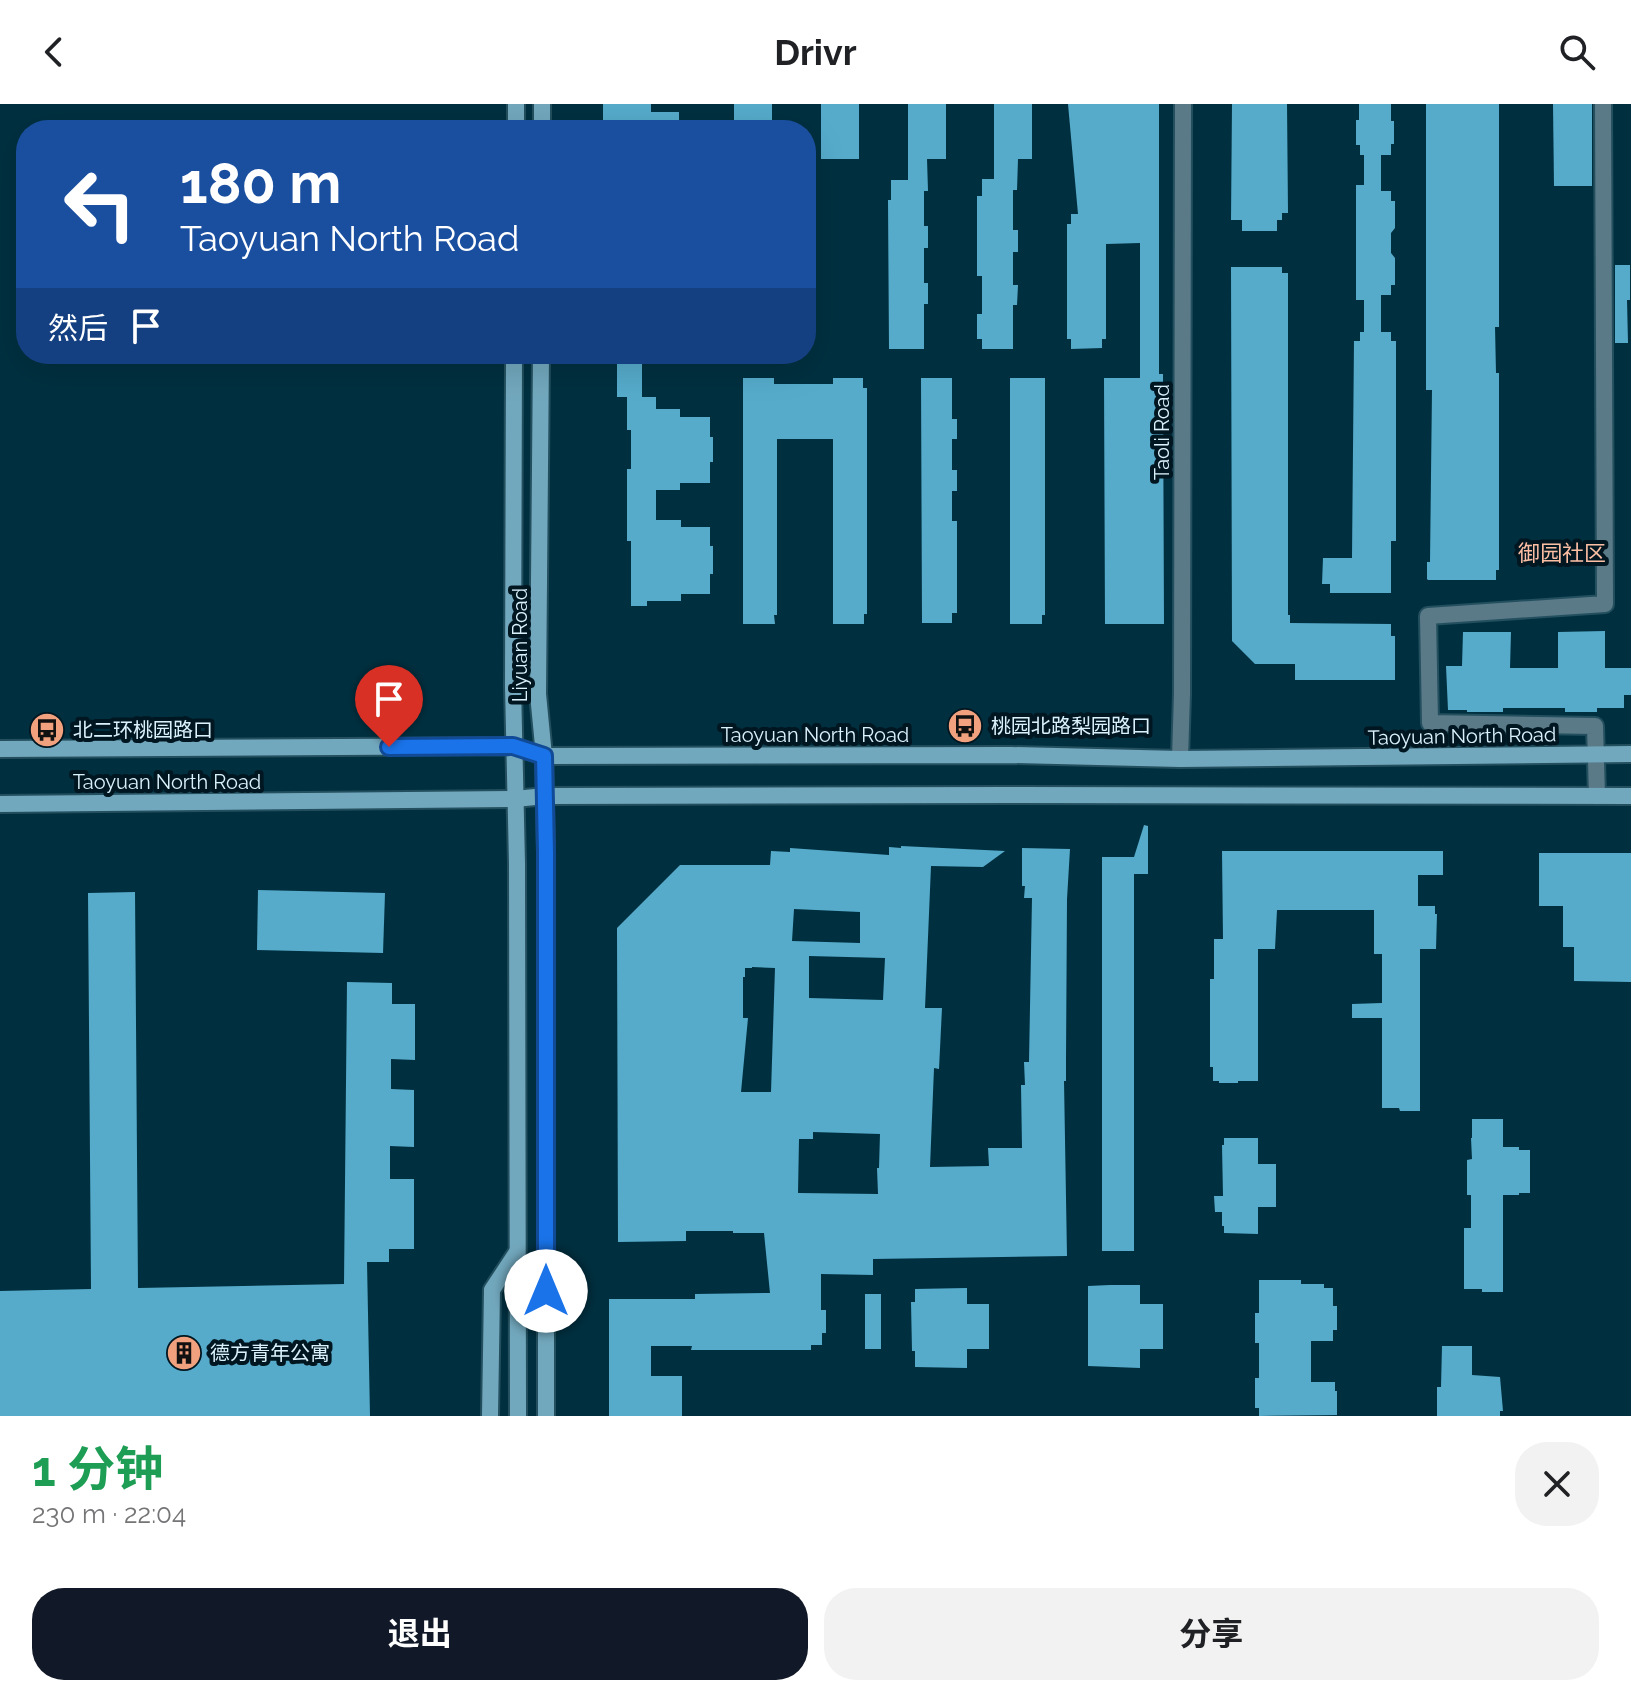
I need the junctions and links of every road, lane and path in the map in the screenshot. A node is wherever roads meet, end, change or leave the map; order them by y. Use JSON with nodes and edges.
{"nodes":[{"id":1,"x":1183,"y":104,"type":"edge"},
{"id":2,"x":1603,"y":104,"type":"edge"},
{"id":3,"x":514,"y":364,"type":"edge"},
{"id":4,"x":541,"y":364,"type":"edge"},
{"id":5,"x":513,"y":746,"type":"junction"},
{"id":6,"x":0,"y":749,"type":"edge"},
{"id":7,"x":1631,"y":754,"type":"edge"},
{"id":8,"x":1595,"y":755,"type":"junction"},
{"id":9,"x":544,"y":756,"type":"junction"},
{"id":10,"x":1180,"y":759,"type":"junction"},
{"id":11,"x":545,"y":796,"type":"junction"},
{"id":12,"x":1597,"y":796,"type":"junction"},
{"id":13,"x":1631,"y":796,"type":"edge"},
{"id":14,"x":515,"y":799,"type":"junction"},
{"id":15,"x":0,"y":804,"type":"edge"},
{"id":16,"x":517,"y":1250,"type":"junction"},
{"id":17,"x":490,"y":1416,"type":"edge"},
{"id":18,"x":518,"y":1416,"type":"edge"},
{"id":19,"x":546,"y":1416,"type":"edge"}],
"edges":[{"from":1,"to":10,"type":"street","name":"Taoli Road"},
{"from":2,"to":8,"type":"street"},
{"from":3,"to":5,"type":"main road","name":"Liyuan Road"},
{"from":4,"to":9,"type":"main road","name":"Liyuan Road"},
{"from":5,"to":6,"type":"main road","name":"Taoyuan North Road"},
{"from":5,"to":9,"type":"main road","name":"Taoyuan North Road"},
{"from":5,"to":14,"type":"main road","name":"Liyuan Road"},
{"from":7,"to":8,"type":"main road","name":"Taoyuan North Road"},
{"from":8,"to":10,"type":"main road","name":"Taoyuan North Road"},
{"from":8,"to":12,"type":"street"},
{"from":9,"to":10,"type":"main road","name":"Taoyuan North Road"},
{"from":9,"to":11,"type":"main road","name":"Liyuan Road"},
{"from":11,"to":12,"type":"main road","name":"Taoyuan North Road"},
{"from":11,"to":14,"type":"main road","name":"Taoyuan North Road"},
{"from":11,"to":19,"type":"main road","name":"Liyuan Road"},
{"from":12,"to":13,"type":"main road","name":"Taoyuan North Road"},
{"from":14,"to":15,"type":"main road","name":"Taoyuan North Road"},
{"from":14,"to":16,"type":"main road","name":"Liyuan Road"},
{"from":16,"to":17,"type":"main road"},
{"from":16,"to":18,"type":"main road","name":"Liyuan Road"}]}
